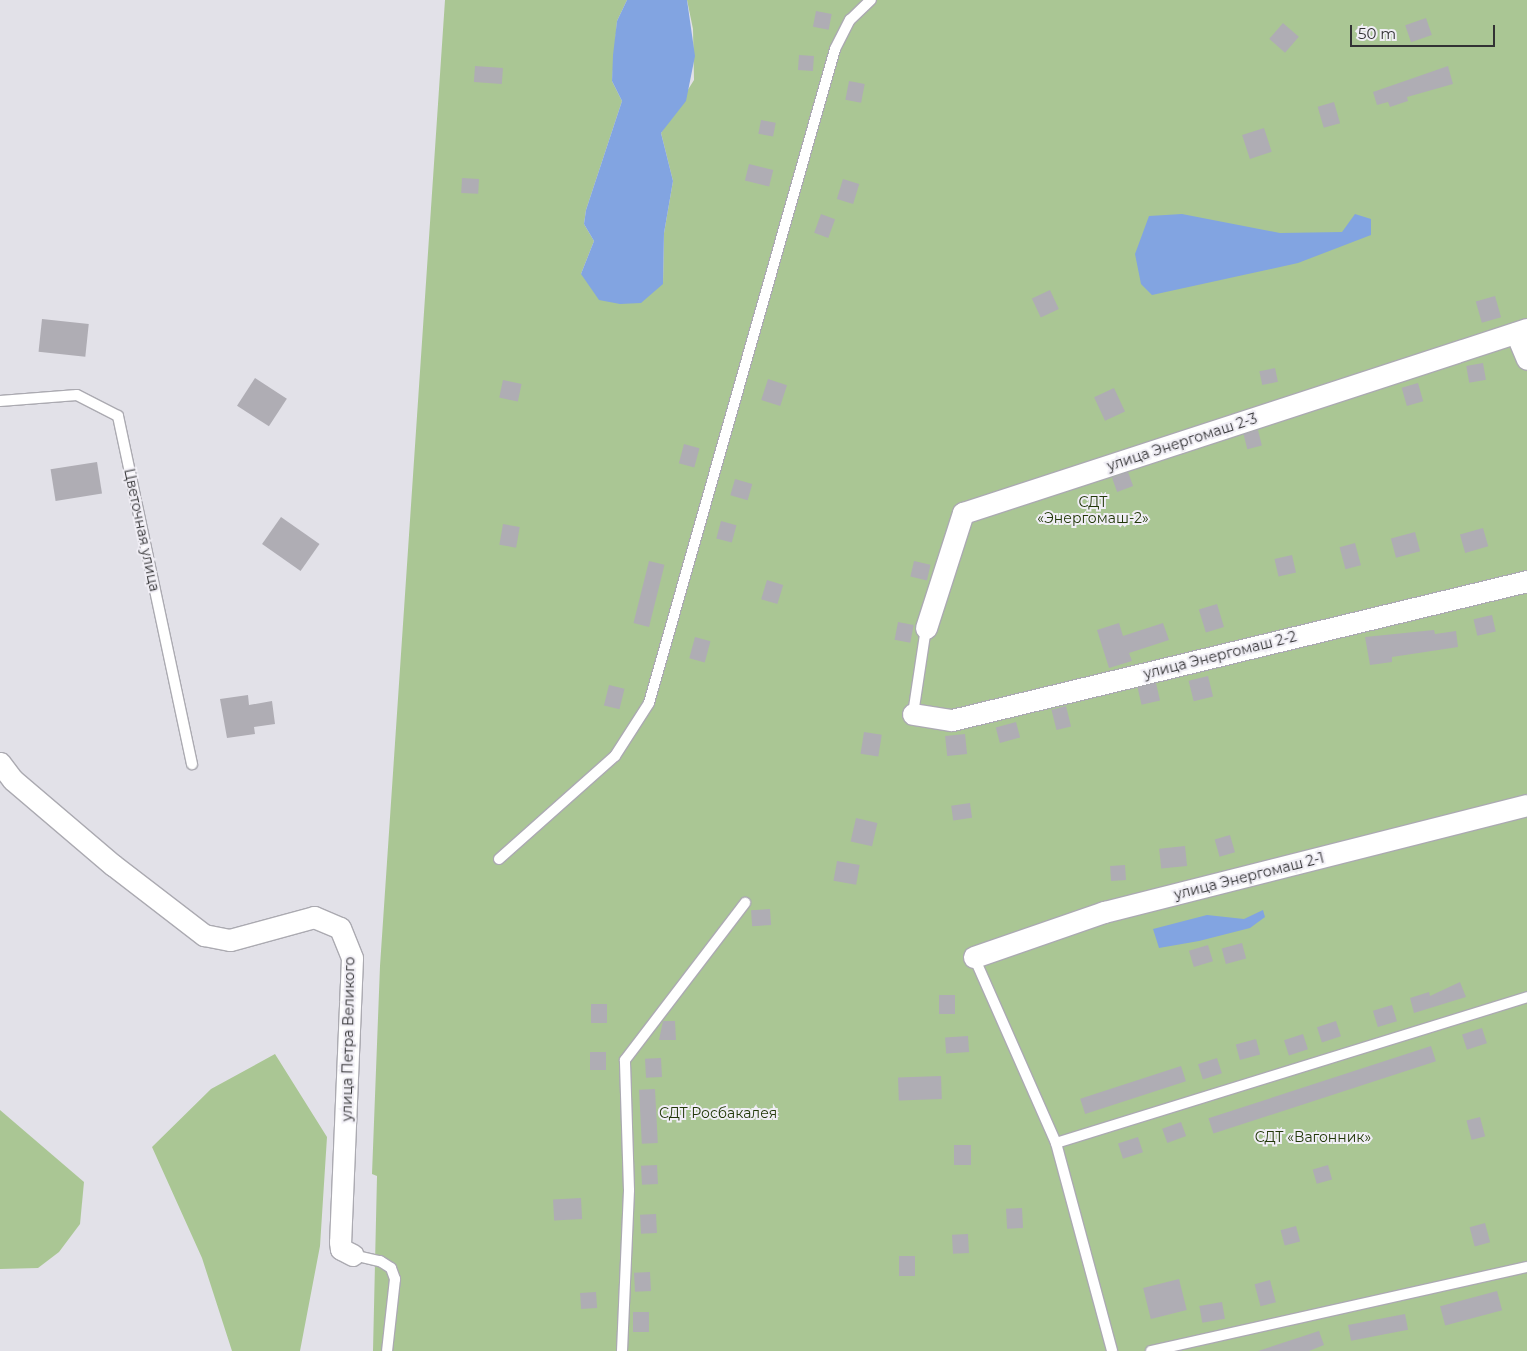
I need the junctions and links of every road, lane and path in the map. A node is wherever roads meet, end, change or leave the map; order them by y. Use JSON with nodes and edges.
{"nodes":[{"id":1,"x":871,"y":0,"type":"edge"},
{"id":2,"x":1522,"y":331,"type":"edge"},
{"id":3,"x":1527,"y":359,"type":"edge"},
{"id":4,"x":0,"y":401,"type":"edge"},
{"id":5,"x":1527,"y":581,"type":"edge"},
{"id":6,"x":926,"y":628,"type":"joint"},
{"id":7,"x":912,"y":714,"type":"joint"},
{"id":8,"x":0,"y":763,"type":"edge"},
{"id":9,"x":192,"y":764,"type":"dead end"},
{"id":10,"x":1527,"y":806,"type":"edge"},
{"id":11,"x":499,"y":859,"type":"dead end"},
{"id":12,"x":745,"y":903,"type":"dead end"},
{"id":13,"x":974,"y":957,"type":"joint"},
{"id":14,"x":1527,"y":998,"type":"edge"},
{"id":15,"x":1056,"y":1143,"type":"junction"},
{"id":16,"x":353,"y":1255,"type":"joint"},
{"id":17,"x":1527,"y":1267,"type":"edge"},
{"id":18,"x":388,"y":1351,"type":"edge"},
{"id":19,"x":622,"y":1351,"type":"edge"},
{"id":20,"x":1112,"y":1351,"type":"edge"},
{"id":21,"x":1151,"y":1351,"type":"edge"}],
"edges":[{"from":1,"to":11,"type":"lane"},
{"from":2,"to":3,"type":"street"},
{"from":2,"to":6,"type":"street","name":"улица Энергомаш 2-3"},
{"from":4,"to":9,"type":"lane","name":"Цветочная улица"},
{"from":5,"to":7,"type":"street","name":"улица Энергомаш 2-2"},
{"from":6,"to":7,"type":"lane"},
{"from":8,"to":16,"type":"street","name":"улица Петра Великого"},
{"from":10,"to":13,"type":"street","name":"улица Энергомаш 2-1"},
{"from":12,"to":19,"type":"lane"},
{"from":13,"to":15,"type":"lane"},
{"from":14,"to":15,"type":"lane"},
{"from":15,"to":20,"type":"lane"},
{"from":16,"to":18,"type":"lane"},
{"from":17,"to":21,"type":"lane"}]}
